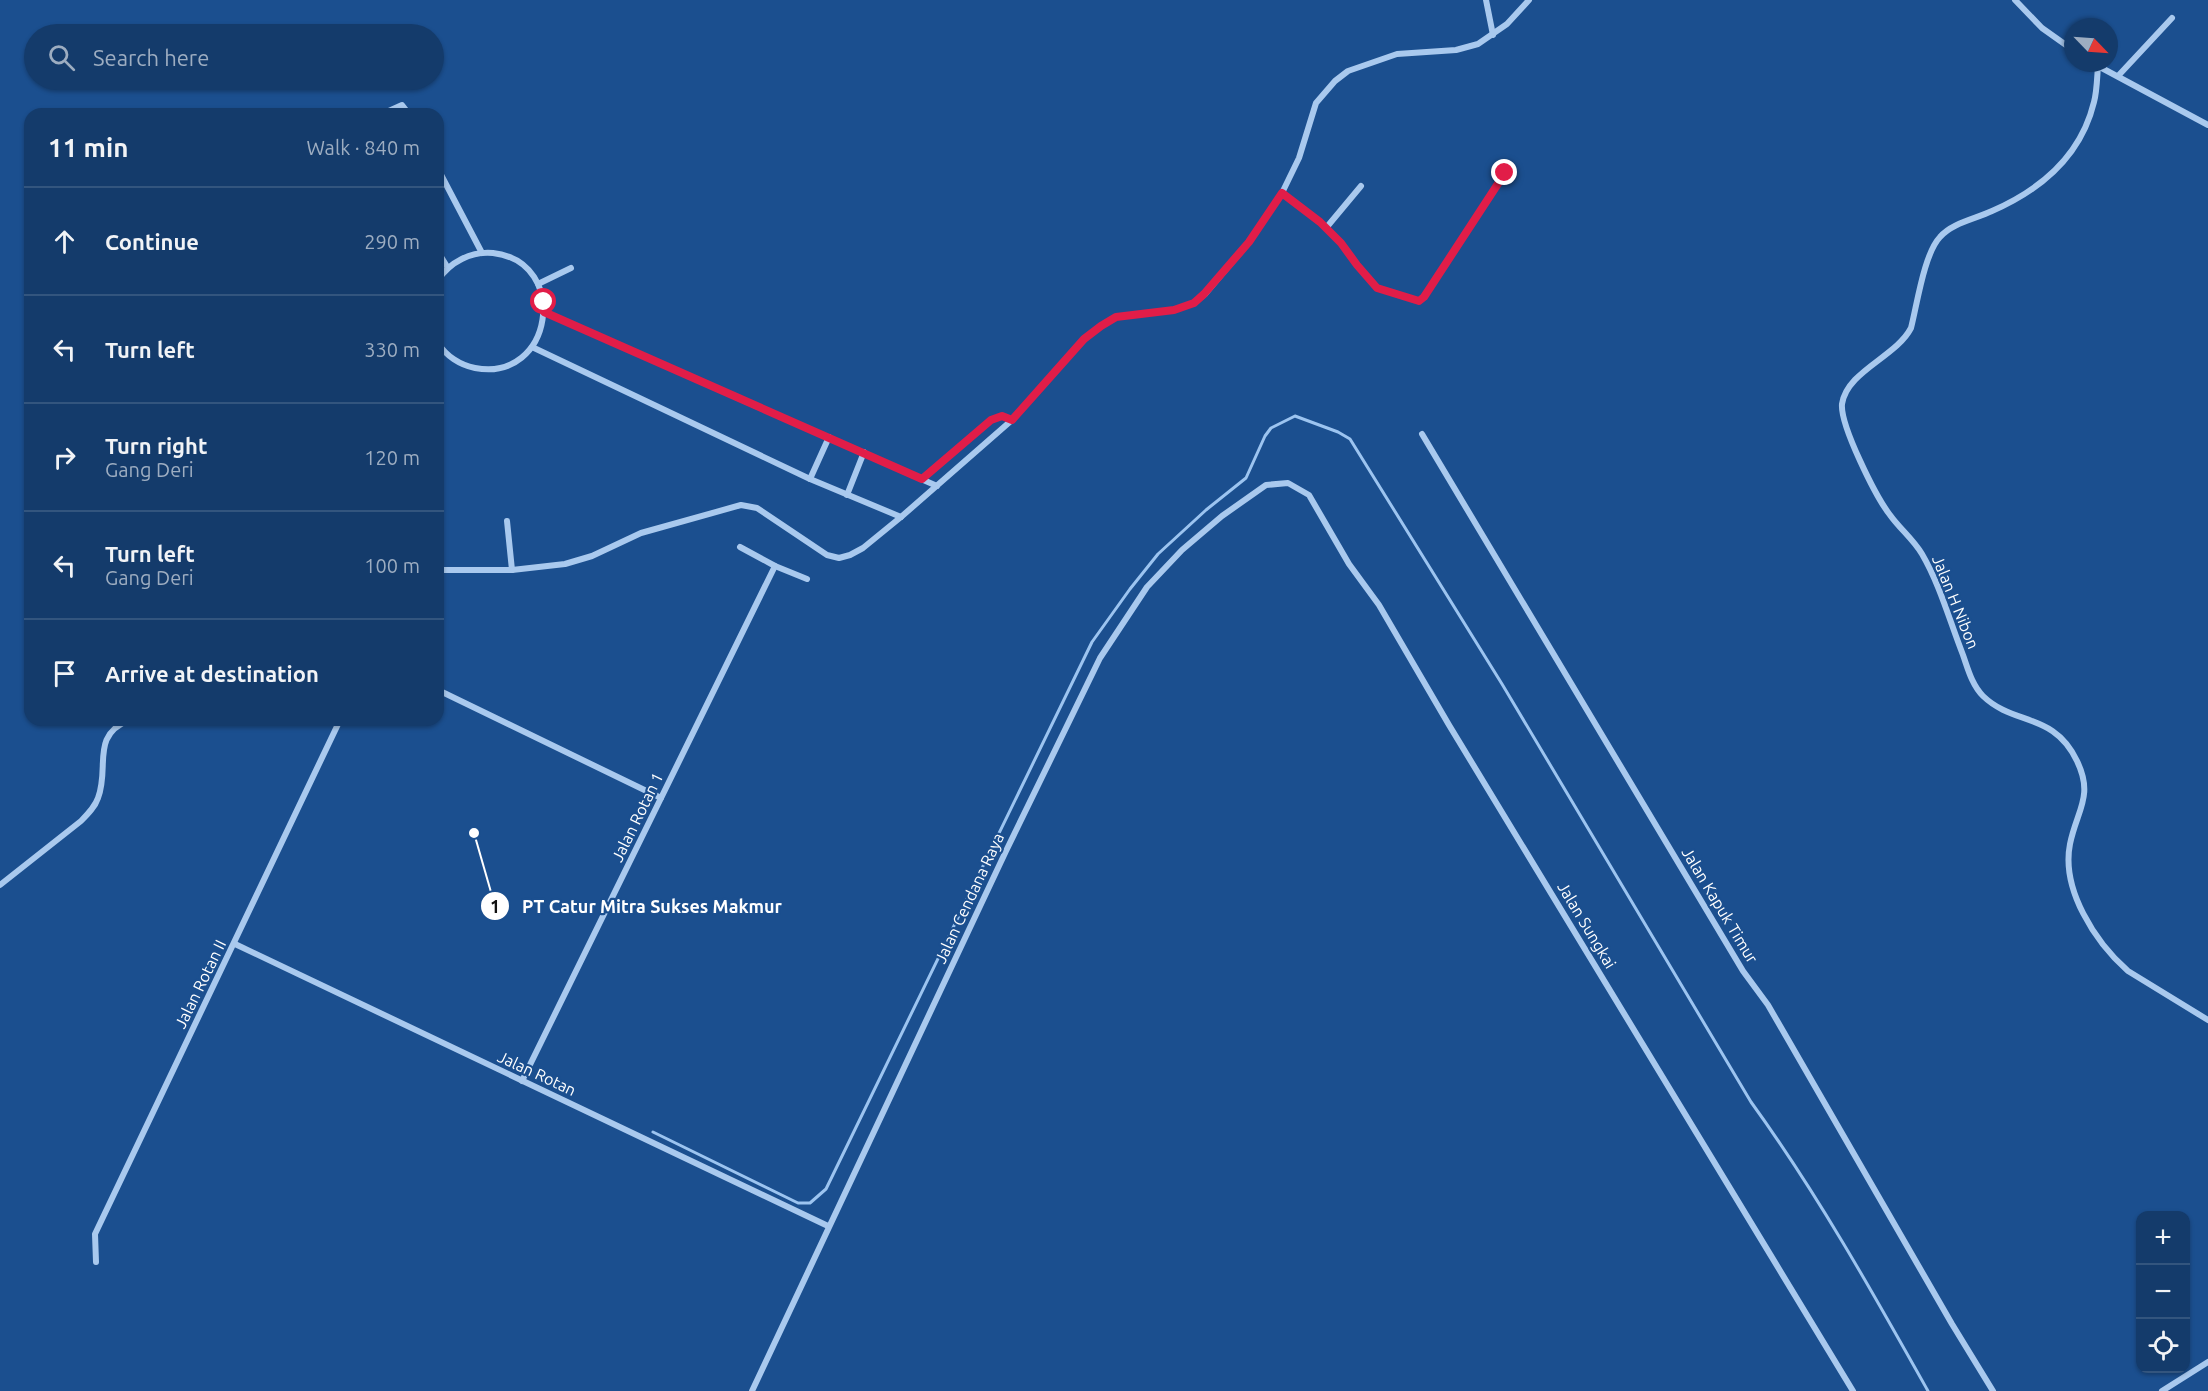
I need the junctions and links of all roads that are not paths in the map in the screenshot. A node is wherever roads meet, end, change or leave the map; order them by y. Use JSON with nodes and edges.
{"nodes":[{"id":1,"x":1486,"y":0,"type":"edge"},
{"id":2,"x":1528,"y":0,"type":"edge"},
{"id":3,"x":2015,"y":0,"type":"edge"},
{"id":4,"x":2172,"y":18,"type":"dead end"},
{"id":5,"x":1493,"y":35,"type":"junction"},
{"id":6,"x":2064,"y":44,"type":"edge"},
{"id":7,"x":2096,"y":72,"type":"edge"},
{"id":8,"x":2111,"y":72,"type":"edge"},
{"id":9,"x":2118,"y":76,"type":"junction"},
{"id":10,"x":2208,"y":116,"type":"edge"},
{"id":11,"x":2206,"y":124,"type":"edge"},
{"id":12,"x":1505,"y":173,"type":"dead end"},
{"id":13,"x":444,"y":180,"type":"edge"},
{"id":14,"x":1361,"y":186,"type":"dead end"},
{"id":15,"x":1282,"y":193,"type":"junction"},
{"id":16,"x":1326,"y":228,"type":"junction"},
{"id":17,"x":482,"y":253,"type":"junction"},
{"id":18,"x":444,"y":262,"type":"edge"},
{"id":19,"x":448,"y":268,"type":"junction"},
{"id":20,"x":571,"y":268,"type":"dead end"},
{"id":21,"x":444,"y":273,"type":"edge"},
{"id":22,"x":538,"y":284,"type":"junction"},
{"id":23,"x":544,"y":312,"type":"junction"},
{"id":24,"x":532,"y":347,"type":"junction"},
{"id":25,"x":444,"y":349,"type":"edge"},
{"id":26,"x":1012,"y":420,"type":"junction"},
{"id":27,"x":1422,"y":434,"type":"dead end"},
{"id":28,"x":829,"y":437,"type":"junction"},
{"id":29,"x":864,"y":452,"type":"junction"},
{"id":30,"x":810,"y":479,"type":"junction"},
{"id":31,"x":922,"y":479,"type":"junction"},
{"id":32,"x":1288,"y":483,"type":"joint"},
{"id":33,"x":937,"y":486,"type":"junction"},
{"id":34,"x":847,"y":495,"type":"junction"},
{"id":35,"x":901,"y":517,"type":"junction"},
{"id":36,"x":507,"y":521,"type":"dead end"},
{"id":37,"x":740,"y":547,"type":"dead end"},
{"id":38,"x":775,"y":566,"type":"junction"},
{"id":39,"x":444,"y":570,"type":"edge"},
{"id":40,"x":512,"y":570,"type":"junction"},
{"id":41,"x":807,"y":579,"type":"dead end"},
{"id":42,"x":444,"y":693,"type":"edge"},
{"id":43,"x":118,"y":726,"type":"edge"},
{"id":44,"x":337,"y":726,"type":"edge"},
{"id":45,"x":661,"y":798,"type":"junction"},
{"id":46,"x":0,"y":885,"type":"edge"},
{"id":47,"x":235,"y":944,"type":"junction"},
{"id":48,"x":2208,"y":1020,"type":"edge"},
{"id":49,"x":522,"y":1081,"type":"junction"},
{"id":50,"x":828,"y":1226,"type":"junction"},
{"id":51,"x":96,"y":1262,"type":"dead end"},
{"id":52,"x":2208,"y":1362,"type":"edge"},
{"id":53,"x":752,"y":1391,"type":"edge"},
{"id":54,"x":1853,"y":1391,"type":"edge"},
{"id":55,"x":1994,"y":1391,"type":"edge"},
{"id":56,"x":2162,"y":1391,"type":"edge"}],
"edges":[{"from":1,"to":5,"type":"street"},
{"from":2,"to":5,"type":"street"},
{"from":3,"to":6,"type":"street"},
{"from":4,"to":9,"type":"street"},
{"from":5,"to":15,"type":"street"},
{"from":7,"to":48,"type":"street","name":"Jalan H Nibon"},
{"from":8,"to":9,"type":"street"},
{"from":9,"to":11,"type":"street"},
{"from":10,"to":11,"type":"street"},
{"from":12,"to":16,"type":"street"},
{"from":13,"to":17,"type":"street"},
{"from":14,"to":16,"type":"street"},
{"from":15,"to":16,"type":"street"},
{"from":15,"to":26,"type":"street"},
{"from":17,"to":19,"type":"street"},
{"from":17,"to":22,"type":"street"},
{"from":18,"to":19,"type":"street"},
{"from":19,"to":21,"type":"street"},
{"from":20,"to":22,"type":"street"},
{"from":22,"to":23,"type":"street"},
{"from":23,"to":24,"type":"street"},
{"from":23,"to":28,"type":"street"},
{"from":24,"to":25,"type":"street"},
{"from":24,"to":30,"type":"street"},
{"from":26,"to":31,"type":"street"},
{"from":26,"to":33,"type":"street"},
{"from":27,"to":55,"type":"street","name":"Jalan Kapuk Timur"},
{"from":28,"to":29,"type":"street"},
{"from":28,"to":30,"type":"street"},
{"from":29,"to":31,"type":"street"},
{"from":29,"to":34,"type":"street"},
{"from":30,"to":34,"type":"street"},
{"from":31,"to":33,"type":"street"},
{"from":32,"to":50,"type":"street","name":"Jalan Cendana Raya"},
{"from":32,"to":54,"type":"street","name":"Jalan Sungkai"},
{"from":33,"to":35,"type":"street"},
{"from":34,"to":35,"type":"street"},
{"from":35,"to":40,"type":"street"},
{"from":36,"to":40,"type":"street"},
{"from":37,"to":38,"type":"street"},
{"from":38,"to":41,"type":"street"},
{"from":38,"to":45,"type":"street","name":"Jalan Rotan 1"},
{"from":39,"to":40,"type":"street"},
{"from":42,"to":45,"type":"street"},
{"from":43,"to":46,"type":"street"},
{"from":44,"to":47,"type":"street","name":"Jalan Rotan II"},
{"from":45,"to":49,"type":"street","name":"Jalan Rotan 1"},
{"from":47,"to":49,"type":"street","name":"Jalan Rotan"},
{"from":47,"to":51,"type":"street","name":"Jalan Rotan II"},
{"from":49,"to":50,"type":"street","name":"Jalan Rotan"},
{"from":50,"to":53,"type":"street","name":"Jalan Cendana Raya"},
{"from":52,"to":56,"type":"street"}]}
